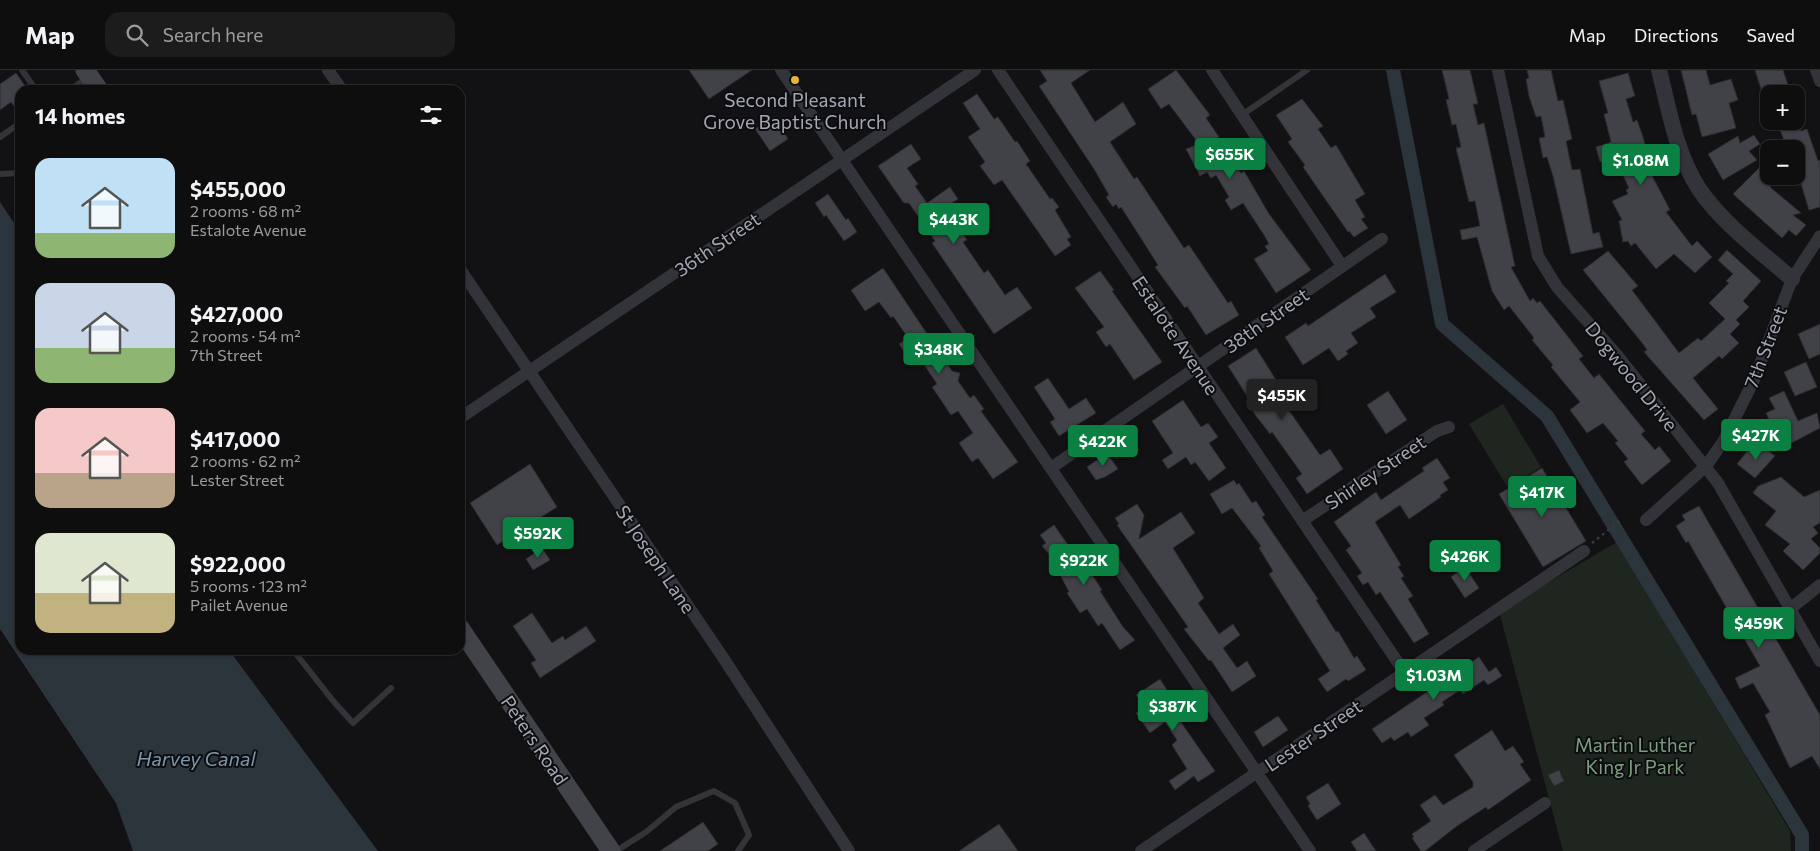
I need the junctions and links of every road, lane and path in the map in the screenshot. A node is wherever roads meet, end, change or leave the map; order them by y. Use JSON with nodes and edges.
{"nodes":[{"id":1,"x":22,"y":70,"type":"edge"},
{"id":2,"x":328,"y":70,"type":"edge"},
{"id":3,"x":782,"y":70,"type":"edge"},
{"id":4,"x":975,"y":70,"type":"edge"},
{"id":5,"x":998,"y":70,"type":"edge"},
{"id":6,"x":1212,"y":70,"type":"edge"},
{"id":7,"x":1307,"y":70,"type":"edge"},
{"id":8,"x":1498,"y":70,"type":"edge"},
{"id":9,"x":1658,"y":70,"type":"edge"},
{"id":10,"x":1816,"y":70,"type":"edge"},
{"id":11,"x":91,"y":79,"type":"edge"},
{"id":12,"x":1820,"y":81,"type":"edge"},
{"id":13,"x":32,"y":85,"type":"edge"},
{"id":14,"x":80,"y":85,"type":"edge"},
{"id":15,"x":338,"y":85,"type":"edge"},
{"id":16,"x":1242,"y":115,"type":"junction"},
{"id":17,"x":15,"y":127,"type":"edge"},
{"id":18,"x":0,"y":137,"type":"edge"},
{"id":19,"x":843,"y":160,"type":"junction"},
{"id":20,"x":15,"y":173,"type":"edge"},
{"id":21,"x":0,"y":174,"type":"edge"},
{"id":22,"x":1820,"y":236,"type":"edge"},
{"id":23,"x":1382,"y":239,"type":"dead end"},
{"id":24,"x":1342,"y":266,"type":"junction"},
{"id":25,"x":465,"y":277,"type":"edge"},
{"id":26,"x":1792,"y":279,"type":"junction"},
{"id":27,"x":1198,"y":368,"type":"junction"},
{"id":28,"x":527,"y":371,"type":"junction"},
{"id":29,"x":465,"y":412,"type":"edge"},
{"id":30,"x":1449,"y":427,"type":"dead end"},
{"id":31,"x":1706,"y":466,"type":"junction"},
{"id":32,"x":1051,"y":468,"type":"junction"},
{"id":33,"x":1621,"y":520,"type":"dead end"},
{"id":34,"x":1646,"y":520,"type":"dead end"},
{"id":35,"x":1302,"y":521,"type":"junction"},
{"id":36,"x":1599,"y":535,"type":"dead end"},
{"id":37,"x":1584,"y":551,"type":"dead end"},
{"id":38,"x":1820,"y":585,"type":"edge"},
{"id":39,"x":1790,"y":610,"type":"junction"},
{"id":40,"x":465,"y":635,"type":"edge"},
{"id":41,"x":297,"y":655,"type":"edge"},
{"id":42,"x":1820,"y":661,"type":"edge"},
{"id":43,"x":1405,"y":673,"type":"junction"},
{"id":44,"x":391,"y":688,"type":"dead end"},
{"id":45,"x":1256,"y":773,"type":"junction"},
{"id":46,"x":1545,"y":803,"type":"dead end"},
{"id":47,"x":611,"y":851,"type":"edge"},
{"id":48,"x":616,"y":851,"type":"edge"},
{"id":49,"x":738,"y":851,"type":"edge"},
{"id":50,"x":849,"y":851,"type":"edge"},
{"id":51,"x":1141,"y":851,"type":"edge"},
{"id":52,"x":1310,"y":851,"type":"edge"},
{"id":53,"x":1474,"y":851,"type":"edge"}],
"edges":[{"from":1,"to":13,"type":"lane"},
{"from":2,"to":15,"type":"street"},
{"from":3,"to":19,"type":"street"},
{"from":4,"to":19,"type":"street","name":"36th Street"},
{"from":5,"to":27,"type":"street","name":"Estalote Avenue"},
{"from":6,"to":16,"type":"street"},
{"from":7,"to":16,"type":"lane"},
{"from":8,"to":31,"type":"street","name":"Dogwood Drive"},
{"from":9,"to":26,"type":"street"},
{"from":10,"to":12,"type":"street"},
{"from":11,"to":14,"type":"lane"},
{"from":16,"to":24,"type":"street"},
{"from":17,"to":18,"type":"lane"},
{"from":19,"to":28,"type":"street","name":"36th Street"},
{"from":19,"to":32,"type":"street"},
{"from":20,"to":21,"type":"lane"},
{"from":22,"to":26,"type":"street","name":"7th Street"},
{"from":23,"to":24,"type":"street","name":"38th Street"},
{"from":24,"to":27,"type":"street","name":"38th Street"},
{"from":25,"to":28,"type":"street","name":"St Joseph Lane"},
{"from":26,"to":31,"type":"street","name":"7th Street"},
{"from":27,"to":32,"type":"street","name":"38th Street"},
{"from":27,"to":35,"type":"street","name":"Estalote Avenue"},
{"from":28,"to":29,"type":"street","name":"36th Street"},
{"from":28,"to":50,"type":"street","name":"St Joseph Lane"},
{"from":30,"to":35,"type":"street","name":"Shirley Street"},
{"from":31,"to":34,"type":"street","name":"7th Street"},
{"from":31,"to":39,"type":"street","name":"Dogwood Drive"},
{"from":32,"to":45,"type":"street"},
{"from":33,"to":36,"type":"path"},
{"from":35,"to":43,"type":"street","name":"Estalote Avenue"},
{"from":37,"to":43,"type":"street","name":"Lester Street"},
{"from":38,"to":39,"type":"street"},
{"from":39,"to":42,"type":"street","name":"Dogwood Drive"},
{"from":40,"to":47,"type":"main road","name":"Peters Road"},
{"from":41,"to":44,"type":"lane"},
{"from":43,"to":45,"type":"street","name":"Lester Street"},
{"from":45,"to":51,"type":"street","name":"Lester Street"},
{"from":45,"to":52,"type":"street"},
{"from":46,"to":53,"type":"street"},
{"from":48,"to":49,"type":"lane"}]}
